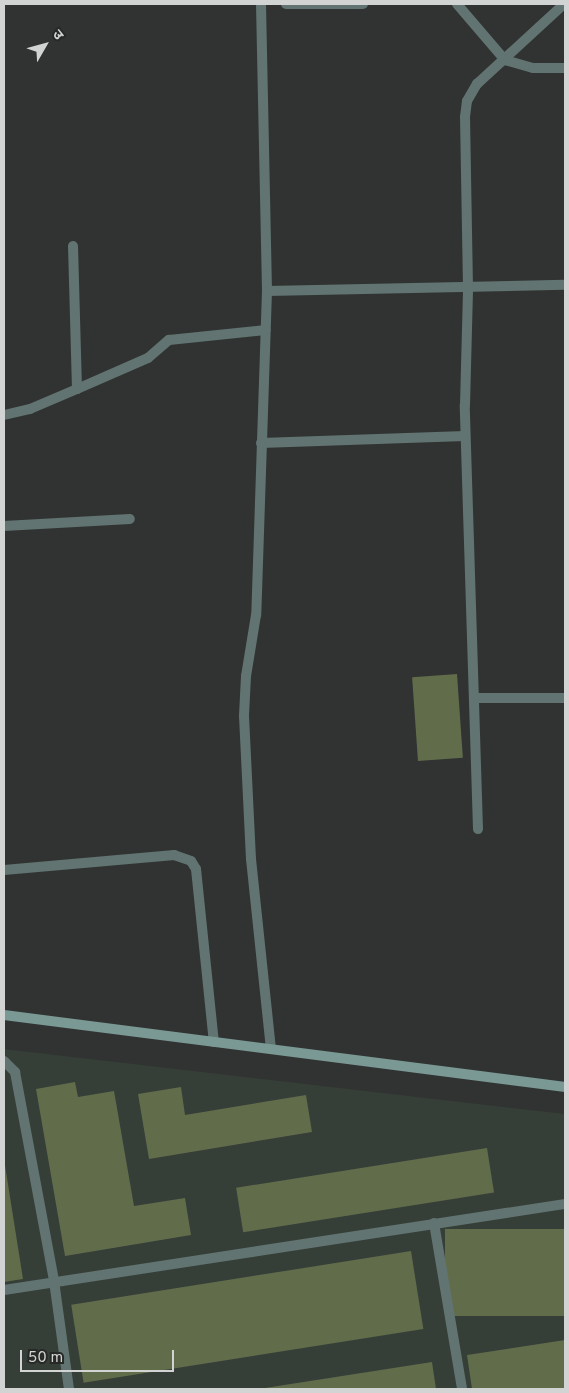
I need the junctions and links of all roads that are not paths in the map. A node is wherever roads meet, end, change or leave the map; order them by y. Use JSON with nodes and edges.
{"nodes":[{"id":1,"x":262,"y":4,"type":"edge"},
{"id":2,"x":286,"y":4,"type":"edge"},
{"id":3,"x":363,"y":4,"type":"edge"},
{"id":4,"x":457,"y":4,"type":"edge"},
{"id":5,"x":564,"y":4,"type":"edge"},
{"id":6,"x":505,"y":60,"type":"junction"},
{"id":7,"x":565,"y":68,"type":"edge"},
{"id":8,"x":73,"y":246,"type":"dead end"},
{"id":9,"x":565,"y":285,"type":"edge"},
{"id":10,"x":468,"y":288,"type":"junction"},
{"id":11,"x":267,"y":291,"type":"junction"},
{"id":12,"x":265,"y":330,"type":"junction"},
{"id":13,"x":77,"y":388,"type":"junction"},
{"id":14,"x":4,"y":415,"type":"edge"},
{"id":15,"x":465,"y":436,"type":"junction"},
{"id":16,"x":261,"y":443,"type":"junction"},
{"id":17,"x":130,"y":519,"type":"dead end"},
{"id":18,"x":4,"y":526,"type":"edge"},
{"id":19,"x":474,"y":698,"type":"junction"},
{"id":20,"x":565,"y":698,"type":"edge"},
{"id":21,"x":478,"y":829,"type":"dead end"},
{"id":22,"x":4,"y":870,"type":"edge"},
{"id":23,"x":4,"y":1015,"type":"edge"},
{"id":24,"x":214,"y":1042,"type":"junction"},
{"id":25,"x":271,"y":1049,"type":"junction"},
{"id":26,"x":4,"y":1061,"type":"edge"},
{"id":27,"x":565,"y":1087,"type":"edge"},
{"id":28,"x":565,"y":1204,"type":"edge"},
{"id":29,"x":434,"y":1223,"type":"junction"},
{"id":30,"x":54,"y":1281,"type":"junction"},
{"id":31,"x":4,"y":1290,"type":"edge"},
{"id":32,"x":69,"y":1389,"type":"edge"},
{"id":33,"x":462,"y":1389,"type":"edge"}],
"edges":[{"from":1,"to":11,"type":"street"},
{"from":2,"to":3,"type":"street"},
{"from":4,"to":6,"type":"street"},
{"from":5,"to":6,"type":"street"},
{"from":6,"to":7,"type":"street"},
{"from":6,"to":10,"type":"street"},
{"from":8,"to":13,"type":"street"},
{"from":9,"to":10,"type":"street"},
{"from":10,"to":11,"type":"street"},
{"from":10,"to":15,"type":"street"},
{"from":11,"to":12,"type":"street"},
{"from":12,"to":13,"type":"street"},
{"from":12,"to":16,"type":"street"},
{"from":13,"to":14,"type":"street"},
{"from":15,"to":16,"type":"street"},
{"from":15,"to":19,"type":"street"},
{"from":16,"to":25,"type":"street"},
{"from":17,"to":18,"type":"street"},
{"from":19,"to":20,"type":"street"},
{"from":19,"to":21,"type":"street"},
{"from":22,"to":24,"type":"street"},
{"from":23,"to":24,"type":"main road"},
{"from":24,"to":25,"type":"main road"},
{"from":25,"to":27,"type":"main road"},
{"from":26,"to":30,"type":"street"},
{"from":28,"to":29,"type":"street"},
{"from":29,"to":30,"type":"street"},
{"from":29,"to":33,"type":"street"},
{"from":30,"to":31,"type":"street"},
{"from":30,"to":32,"type":"street"}]}
